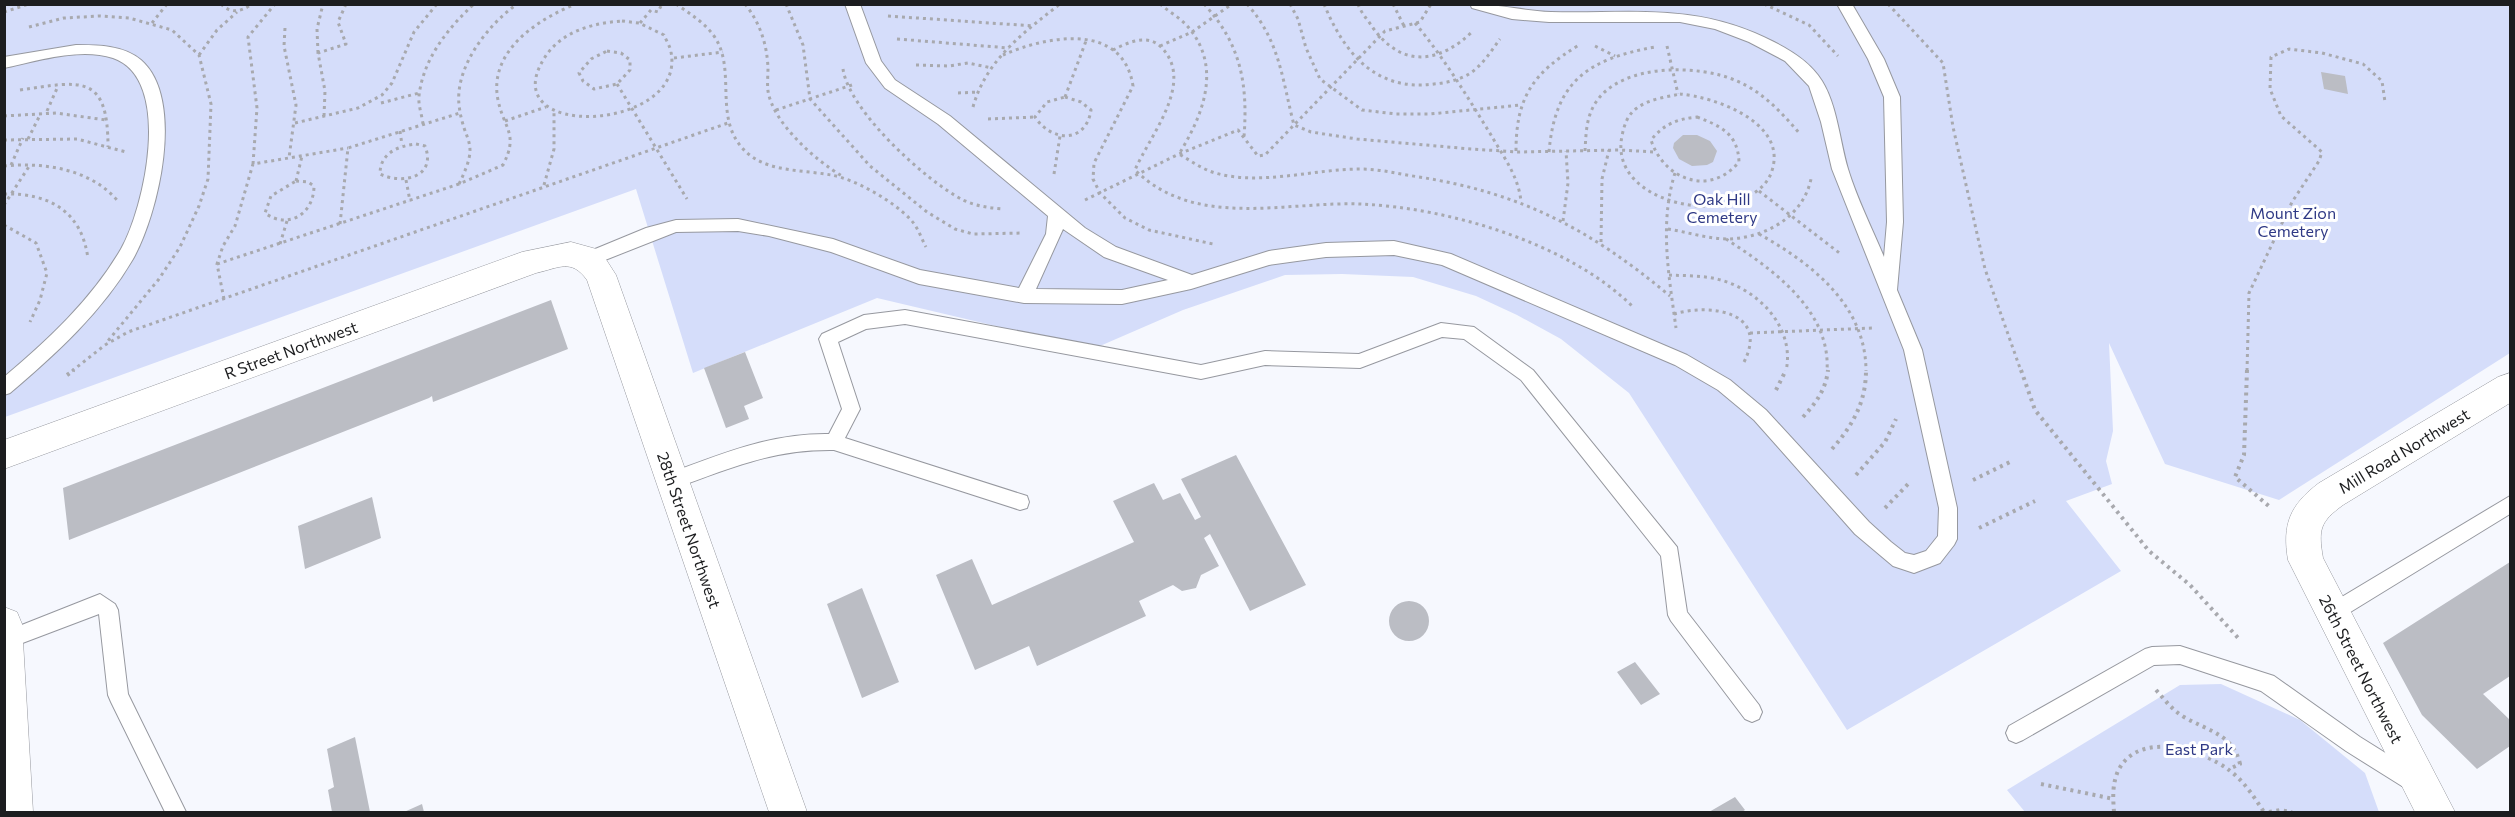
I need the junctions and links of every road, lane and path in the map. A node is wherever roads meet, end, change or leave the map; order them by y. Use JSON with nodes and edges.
{"nodes":[{"id":1,"x":29,"y":4,"type":"edge"},
{"id":2,"x":167,"y":4,"type":"edge"},
{"id":3,"x":221,"y":4,"type":"edge"},
{"id":4,"x":252,"y":4,"type":"edge"},
{"id":5,"x":275,"y":4,"type":"edge"},
{"id":6,"x":323,"y":4,"type":"edge"},
{"id":7,"x":346,"y":4,"type":"edge"},
{"id":8,"x":437,"y":4,"type":"edge"},
{"id":9,"x":474,"y":4,"type":"edge"},
{"id":10,"x":517,"y":4,"type":"edge"},
{"id":11,"x":576,"y":4,"type":"edge"},
{"id":12,"x":662,"y":4,"type":"edge"},
{"id":13,"x":676,"y":4,"type":"edge"},
{"id":14,"x":745,"y":4,"type":"edge"},
{"id":15,"x":786,"y":4,"type":"edge"},
{"id":16,"x":1050,"y":4,"type":"edge"},
{"id":17,"x":1160,"y":4,"type":"edge"},
{"id":18,"x":1204,"y":4,"type":"edge"},
{"id":19,"x":1232,"y":4,"type":"edge"},
{"id":20,"x":1246,"y":4,"type":"edge"},
{"id":21,"x":1290,"y":4,"type":"edge"},
{"id":22,"x":1324,"y":4,"type":"edge"},
{"id":23,"x":1358,"y":4,"type":"edge"},
{"id":24,"x":1393,"y":4,"type":"edge"},
{"id":25,"x":1431,"y":4,"type":"edge"},
{"id":26,"x":1477,"y":4,"type":"edge"},
{"id":27,"x":1764,"y":4,"type":"edge"},
{"id":28,"x":1844,"y":4,"type":"edge"},
{"id":29,"x":1888,"y":4,"type":"edge"},
{"id":30,"x":1060,"y":5,"type":"edge"},
{"id":31,"x":854,"y":10,"type":"edge"},
{"id":32,"x":4,"y":12,"type":"edge"},
{"id":33,"x":237,"y":12,"type":"junction"},
{"id":34,"x":1512,"y":14,"type":"junction"},
{"id":35,"x":1216,"y":16,"type":"junction"},
{"id":36,"x":152,"y":23,"type":"dead end"},
{"id":37,"x":640,"y":23,"type":"junction"},
{"id":38,"x":1415,"y":23,"type":"junction"},
{"id":39,"x":1479,"y":23,"type":"dead end"},
{"id":40,"x":1034,"y":26,"type":"junction"},
{"id":41,"x":1404,"y":26,"type":"junction"},
{"id":42,"x":285,"y":28,"type":"dead end"},
{"id":43,"x":1192,"y":32,"type":"junction"},
{"id":44,"x":864,"y":37,"type":"junction"},
{"id":45,"x":1379,"y":37,"type":"junction"},
{"id":46,"x":1086,"y":40,"type":"junction"},
{"id":47,"x":1161,"y":46,"type":"junction"},
{"id":48,"x":1667,"y":46,"type":"junction"},
{"id":49,"x":1677,"y":47,"type":"dead end"},
{"id":50,"x":1010,"y":48,"type":"junction"},
{"id":51,"x":1113,"y":50,"type":"junction"},
{"id":52,"x":723,"y":52,"type":"junction"},
{"id":53,"x":318,"y":53,"type":"junction"},
{"id":54,"x":199,"y":55,"type":"dead end"},
{"id":55,"x":1003,"y":55,"type":"junction"},
{"id":56,"x":1442,"y":55,"type":"junction"},
{"id":57,"x":1616,"y":57,"type":"junction"},
{"id":58,"x":674,"y":58,"type":"junction"},
{"id":59,"x":1358,"y":59,"type":"junction"},
{"id":60,"x":1844,"y":61,"type":"dead end"},
{"id":61,"x":4,"y":63,"type":"edge"},
{"id":62,"x":843,"y":68,"type":"dead end"},
{"id":63,"x":992,"y":68,"type":"junction"},
{"id":64,"x":1672,"y":70,"type":"junction"},
{"id":65,"x":880,"y":72,"type":"junction"},
{"id":66,"x":1457,"y":78,"type":"junction"},
{"id":67,"x":617,"y":84,"type":"junction"},
{"id":68,"x":58,"y":86,"type":"junction"},
{"id":69,"x":847,"y":86,"type":"junction"},
{"id":70,"x":1330,"y":88,"type":"junction"},
{"id":71,"x":13,"y":91,"type":"dead end"},
{"id":72,"x":419,"y":93,"type":"junction"},
{"id":73,"x":1678,"y":94,"type":"junction"},
{"id":74,"x":1065,"y":97,"type":"junction"},
{"id":75,"x":810,"y":99,"type":"junction"},
{"id":76,"x":2385,"y":102,"type":"dead end"},
{"id":77,"x":381,"y":103,"type":"dead end"},
{"id":78,"x":1521,"y":105,"type":"junction"},
{"id":79,"x":546,"y":107,"type":"junction"},
{"id":80,"x":631,"y":108,"type":"junction"},
{"id":81,"x":776,"y":110,"type":"junction"},
{"id":82,"x":1476,"y":110,"type":"junction"},
{"id":83,"x":1792,"y":110,"type":"dead end"},
{"id":84,"x":47,"y":111,"type":"junction"},
{"id":85,"x":41,"y":112,"type":"junction"},
{"id":86,"x":554,"y":112,"type":"junction"},
{"id":87,"x":460,"y":113,"type":"junction"},
{"id":88,"x":1784,"y":115,"type":"junction"},
{"id":89,"x":4,"y":116,"type":"edge"},
{"id":90,"x":324,"y":116,"type":"junction"},
{"id":91,"x":1035,"y":117,"type":"junction"},
{"id":92,"x":972,"y":119,"type":"junction"},
{"id":93,"x":106,"y":120,"type":"junction"},
{"id":94,"x":505,"y":121,"type":"junction"},
{"id":95,"x":295,"y":123,"type":"junction"},
{"id":96,"x":728,"y":123,"type":"junction"},
{"id":97,"x":423,"y":124,"type":"junction"},
{"id":98,"x":1294,"y":125,"type":"junction"},
{"id":99,"x":400,"y":131,"type":"junction"},
{"id":100,"x":1800,"y":135,"type":"dead end"},
{"id":101,"x":1244,"y":138,"type":"junction"},
{"id":102,"x":25,"y":139,"type":"junction"},
{"id":103,"x":4,"y":140,"type":"edge"},
{"id":104,"x":969,"y":140,"type":"junction"},
{"id":105,"x":402,"y":145,"type":"junction"},
{"id":106,"x":108,"y":147,"type":"junction"},
{"id":107,"x":348,"y":148,"type":"junction"},
{"id":108,"x":656,"y":148,"type":"junction"},
{"id":109,"x":1609,"y":150,"type":"junction"},
{"id":110,"x":1619,"y":150,"type":"junction"},
{"id":111,"x":1498,"y":151,"type":"junction"},
{"id":112,"x":1566,"y":151,"type":"junction"},
{"id":113,"x":1585,"y":151,"type":"junction"},
{"id":114,"x":1516,"y":152,"type":"junction"},
{"id":115,"x":1549,"y":152,"type":"junction"},
{"id":116,"x":1655,"y":152,"type":"junction"},
{"id":117,"x":1179,"y":154,"type":"junction"},
{"id":118,"x":302,"y":156,"type":"junction"},
{"id":119,"x":288,"y":158,"type":"junction"},
{"id":120,"x":253,"y":164,"type":"junction"},
{"id":121,"x":11,"y":165,"type":"junction"},
{"id":122,"x":30,"y":165,"type":"junction"},
{"id":123,"x":4,"y":166,"type":"edge"},
{"id":124,"x":153,"y":167,"type":"junction"},
{"id":125,"x":1675,"y":173,"type":"junction"},
{"id":126,"x":1138,"y":174,"type":"junction"},
{"id":127,"x":845,"y":178,"type":"junction"},
{"id":128,"x":1811,"y":178,"type":"dead end"},
{"id":129,"x":406,"y":180,"type":"junction"},
{"id":130,"x":296,"y":181,"type":"junction"},
{"id":131,"x":459,"y":184,"type":"junction"},
{"id":132,"x":544,"y":186,"type":"junction"},
{"id":133,"x":1759,"y":191,"type":"junction"},
{"id":134,"x":1100,"y":193,"type":"junction"},
{"id":135,"x":4,"y":194,"type":"edge"},
{"id":136,"x":12,"y":194,"type":"junction"},
{"id":137,"x":1039,"y":200,"type":"junction"},
{"id":138,"x":410,"y":201,"type":"junction"},
{"id":139,"x":1521,"y":202,"type":"junction"},
{"id":140,"x":1669,"y":202,"type":"junction"},
{"id":141,"x":4,"y":205,"type":"edge"},
{"id":142,"x":1056,"y":214,"type":"junction"},
{"id":143,"x":1791,"y":215,"type":"junction"},
{"id":144,"x":287,"y":221,"type":"junction"},
{"id":145,"x":1563,"y":221,"type":"junction"},
{"id":146,"x":340,"y":224,"type":"junction"},
{"id":147,"x":4,"y":225,"type":"edge"},
{"id":148,"x":702,"y":225,"type":"junction"},
{"id":149,"x":1668,"y":230,"type":"junction"},
{"id":150,"x":138,"y":234,"type":"junction"},
{"id":151,"x":1054,"y":234,"type":"junction"},
{"id":152,"x":1759,"y":234,"type":"junction"},
{"id":153,"x":1726,"y":239,"type":"junction"},
{"id":154,"x":1601,"y":242,"type":"junction"},
{"id":155,"x":280,"y":244,"type":"junction"},
{"id":156,"x":585,"y":257,"type":"junction"},
{"id":157,"x":1269,"y":258,"type":"junction"},
{"id":158,"x":1847,"y":259,"type":"dead end"},
{"id":159,"x":217,"y":264,"type":"junction"},
{"id":160,"x":1669,"y":275,"type":"junction"},
{"id":161,"x":919,"y":278,"type":"junction"},
{"id":162,"x":1191,"y":282,"type":"junction"},
{"id":163,"x":1890,"y":293,"type":"junction"},
{"id":164,"x":1024,"y":296,"type":"junction"},
{"id":165,"x":1670,"y":296,"type":"junction"},
{"id":166,"x":224,"y":299,"type":"junction"},
{"id":167,"x":92,"y":301,"type":"junction"},
{"id":168,"x":1674,"y":314,"type":"junction"},
{"id":169,"x":28,"y":326,"type":"dead end"},
{"id":170,"x":1903,"y":326,"type":"junction"},
{"id":171,"x":1820,"y":328,"type":"junction"},
{"id":172,"x":1857,"y":328,"type":"junction"},
{"id":173,"x":1784,"y":331,"type":"junction"},
{"id":174,"x":1750,"y":333,"type":"junction"},
{"id":175,"x":1647,"y":346,"type":"junction"},
{"id":176,"x":1666,"y":353,"type":"junction"},
{"id":177,"x":1916,"y":363,"type":"junction"},
{"id":178,"x":58,"y":378,"type":"dead end"},
{"id":179,"x":1724,"y":385,"type":"junction"},
{"id":180,"x":2511,"y":387,"type":"edge"},
{"id":181,"x":4,"y":388,"type":"edge"},
{"id":182,"x":1753,"y":409,"type":"junction"},
{"id":183,"x":1780,"y":437,"type":"junction"},
{"id":184,"x":834,"y":442,"type":"junction"},
{"id":185,"x":1937,"y":450,"type":"junction"},
{"id":186,"x":4,"y":455,"type":"edge"},
{"id":187,"x":2010,"y":462,"type":"dead end"},
{"id":188,"x":1809,"y":469,"type":"junction"},
{"id":189,"x":672,"y":481,"type":"junction"},
{"id":190,"x":1946,"y":494,"type":"junction"},
{"id":191,"x":1832,"y":495,"type":"junction"},
{"id":192,"x":2035,"y":501,"type":"dead end"},
{"id":193,"x":1020,"y":502,"type":"dead end"},
{"id":194,"x":2511,"y":504,"type":"edge"},
{"id":195,"x":1862,"y":528,"type":"junction"},
{"id":196,"x":2303,"y":528,"type":"junction"},
{"id":197,"x":1941,"y":547,"type":"junction"},
{"id":198,"x":2332,"y":613,"type":"junction"},
{"id":199,"x":5,"y":632,"type":"edge"},
{"id":200,"x":2134,"y":666,"type":"junction"},
{"id":201,"x":2267,"y":683,"type":"junction"},
{"id":202,"x":1752,"y":712,"type":"dead end"},
{"id":203,"x":2016,"y":733,"type":"dead end"},
{"id":204,"x":2229,"y":769,"type":"junction"},
{"id":205,"x":2041,"y":784,"type":"dead end"},
{"id":206,"x":2114,"y":799,"type":"junction"},
{"id":207,"x":2428,"y":800,"type":"edge"},
{"id":208,"x":14,"y":813,"type":"edge"},
{"id":209,"x":176,"y":813,"type":"edge"},
{"id":210,"x":788,"y":813,"type":"edge"},
{"id":211,"x":2114,"y":813,"type":"edge"},
{"id":212,"x":2264,"y":813,"type":"edge"},
{"id":213,"x":2269,"y":813,"type":"edge"},
{"id":214,"x":2292,"y":813,"type":"edge"}],
"edges":[{"from":1,"to":32,"type":"path"},
{"from":2,"to":36,"type":"path"},
{"from":3,"to":33,"type":"path"},
{"from":4,"to":33,"type":"path"},
{"from":5,"to":120,"type":"path"},
{"from":6,"to":53,"type":"path"},
{"from":7,"to":53,"type":"path"},
{"from":8,"to":90,"type":"path"},
{"from":9,"to":72,"type":"path"},
{"from":10,"to":87,"type":"path"},
{"from":11,"to":94,"type":"path"},
{"from":12,"to":37,"type":"path"},
{"from":13,"to":52,"type":"path"},
{"from":14,"to":81,"type":"path"},
{"from":15,"to":75,"type":"path"},
{"from":16,"to":30,"type":"path"},
{"from":17,"to":43,"type":"path"},
{"from":18,"to":35,"type":"path"},
{"from":19,"to":35,"type":"path"},
{"from":20,"to":98,"type":"path"},
{"from":21,"to":70,"type":"path"},
{"from":22,"to":59,"type":"path"},
{"from":23,"to":45,"type":"path"},
{"from":24,"to":41,"type":"path"},
{"from":25,"to":38,"type":"path"},
{"from":26,"to":34,"type":"lane"},
{"from":27,"to":60,"type":"path"},
{"from":28,"to":163,"type":"lane"},
{"from":29,"to":201,"type":"path"},
{"from":30,"to":40,"type":"path"},
{"from":31,"to":40,"type":"path"},
{"from":31,"to":44,"type":"lane"},
{"from":33,"to":54,"type":"path"},
{"from":34,"to":66,"type":"path"},
{"from":34,"to":163,"type":"lane"},
{"from":35,"to":43,"type":"path"},
{"from":35,"to":101,"type":"path"},
{"from":37,"to":58,"type":"path"},
{"from":37,"to":79,"type":"path"},
{"from":38,"to":41,"type":"path"},
{"from":38,"to":56,"type":"path"},
{"from":39,"to":56,"type":"path"},
{"from":40,"to":50,"type":"path"},
{"from":41,"to":45,"type":"path"},
{"from":42,"to":95,"type":"path"},
{"from":43,"to":47,"type":"path"},
{"from":43,"to":117,"type":"path"},
{"from":44,"to":50,"type":"path"},
{"from":44,"to":65,"type":"lane"},
{"from":45,"to":56,"type":"path"},
{"from":45,"to":59,"type":"path"},
{"from":46,"to":51,"type":"path"},
{"from":46,"to":55,"type":"path"},
{"from":46,"to":74,"type":"path"},
{"from":47,"to":51,"type":"path"},
{"from":47,"to":126,"type":"path"},
{"from":48,"to":49,"type":"path"},
{"from":48,"to":57,"type":"path"},
{"from":48,"to":64,"type":"path"},
{"from":50,"to":55,"type":"path"},
{"from":51,"to":134,"type":"path"},
{"from":52,"to":58,"type":"path"},
{"from":52,"to":96,"type":"path"},
{"from":53,"to":90,"type":"path"},
{"from":55,"to":63,"type":"path"},
{"from":56,"to":66,"type":"path"},
{"from":57,"to":78,"type":"path"},
{"from":57,"to":115,"type":"path"},
{"from":58,"to":80,"type":"path"},
{"from":59,"to":66,"type":"path"},
{"from":59,"to":70,"type":"path"},
{"from":61,"to":124,"type":"lane"},
{"from":62,"to":69,"type":"path"},
{"from":63,"to":65,"type":"path"},
{"from":63,"to":92,"type":"path"},
{"from":64,"to":73,"type":"path"},
{"from":64,"to":88,"type":"path"},
{"from":64,"to":113,"type":"path"},
{"from":65,"to":69,"type":"path"},
{"from":65,"to":104,"type":"lane"},
{"from":66,"to":82,"type":"path"},
{"from":67,"to":67,"type":"path"},
{"from":67,"to":80,"type":"path"},
{"from":68,"to":71,"type":"path"},
{"from":68,"to":84,"type":"path"},
{"from":68,"to":93,"type":"path"},
{"from":69,"to":75,"type":"path"},
{"from":69,"to":137,"type":"path"},
{"from":70,"to":82,"type":"path"},
{"from":70,"to":98,"type":"path"},
{"from":72,"to":77,"type":"path"},
{"from":72,"to":97,"type":"path"},
{"from":73,"to":110,"type":"path"},
{"from":73,"to":133,"type":"path"},
{"from":74,"to":91,"type":"path"},
{"from":74,"to":91,"type":"path"},
{"from":75,"to":81,"type":"path"},
{"from":75,"to":151,"type":"path"},
{"from":76,"to":196,"type":"path"},
{"from":78,"to":82,"type":"path"},
{"from":78,"to":114,"type":"path"},
{"from":79,"to":86,"type":"path"},
{"from":79,"to":94,"type":"path"},
{"from":80,"to":86,"type":"path"},
{"from":80,"to":108,"type":"path"},
{"from":81,"to":127,"type":"path"},
{"from":82,"to":111,"type":"path"},
{"from":83,"to":88,"type":"path"},
{"from":84,"to":85,"type":"path"},
{"from":84,"to":93,"type":"path"},
{"from":85,"to":89,"type":"path"},
{"from":85,"to":102,"type":"path"},
{"from":86,"to":132,"type":"path"},
{"from":87,"to":97,"type":"path"},
{"from":87,"to":131,"type":"path"},
{"from":88,"to":100,"type":"path"},
{"from":90,"to":95,"type":"path"},
{"from":91,"to":92,"type":"path"},
{"from":92,"to":104,"type":"path"},
{"from":93,"to":106,"type":"path"},
{"from":94,"to":131,"type":"path"},
{"from":95,"to":119,"type":"path"},
{"from":96,"to":108,"type":"path"},
{"from":96,"to":127,"type":"path"},
{"from":97,"to":99,"type":"path"},
{"from":98,"to":101,"type":"path"},
{"from":98,"to":111,"type":"path"},
{"from":99,"to":105,"type":"path"},
{"from":99,"to":107,"type":"path"},
{"from":101,"to":117,"type":"path"},
{"from":102,"to":103,"type":"path"},
{"from":102,"to":106,"type":"path"},
{"from":102,"to":121,"type":"path"},
{"from":104,"to":137,"type":"lane"},
{"from":105,"to":129,"type":"path"},
{"from":105,"to":129,"type":"path"},
{"from":106,"to":124,"type":"path"},
{"from":107,"to":118,"type":"path"},
{"from":107,"to":146,"type":"path"},
{"from":108,"to":132,"type":"path"},
{"from":108,"to":148,"type":"path"},
{"from":109,"to":110,"type":"path"},
{"from":109,"to":113,"type":"path"},
{"from":109,"to":154,"type":"path"},
{"from":110,"to":116,"type":"path"},
{"from":110,"to":140,"type":"path"},
{"from":111,"to":114,"type":"path"},
{"from":111,"to":139,"type":"path"},
{"from":112,"to":113,"type":"path"},
{"from":112,"to":115,"type":"path"},
{"from":112,"to":145,"type":"path"},
{"from":114,"to":115,"type":"path"},
{"from":116,"to":125,"type":"path"},
{"from":116,"to":125,"type":"path"},
{"from":117,"to":126,"type":"path"},
{"from":117,"to":139,"type":"path"},
{"from":118,"to":119,"type":"path"},
{"from":118,"to":130,"type":"path"},
{"from":119,"to":120,"type":"path"},
{"from":120,"to":159,"type":"path"},
{"from":121,"to":122,"type":"path"},
{"from":121,"to":123,"type":"path"},
{"from":122,"to":136,"type":"path"},
{"from":122,"to":150,"type":"path"},
{"from":124,"to":150,"type":"lane"},
{"from":125,"to":140,"type":"path"},
{"from":126,"to":134,"type":"path"},
{"from":126,"to":175,"type":"path"},
{"from":127,"to":161,"type":"path"},
{"from":128,"to":143,"type":"path"},
{"from":129,"to":138,"type":"path"},
{"from":130,"to":144,"type":"path"},
{"from":130,"to":144,"type":"path"},
{"from":131,"to":138,"type":"path"},
{"from":132,"to":166,"type":"path"},
{"from":133,"to":140,"type":"path"},
{"from":133,"to":143,"type":"path"},
{"from":134,"to":142,"type":"path"},
{"from":134,"to":157,"type":"path"},
{"from":135,"to":136,"type":"path"},
{"from":136,"to":141,"type":"path"},
{"from":136,"to":167,"type":"path"},
{"from":137,"to":142,"type":"lane"},
{"from":138,"to":146,"type":"path"},
{"from":139,"to":145,"type":"path"},
{"from":140,"to":149,"type":"path"},
{"from":142,"to":151,"type":"lane"},
{"from":142,"to":162,"type":"lane"},
{"from":143,"to":152,"type":"path"},
{"from":143,"to":158,"type":"path"},
{"from":144,"to":155,"type":"path"},
{"from":145,"to":154,"type":"path"},
{"from":146,"to":155,"type":"path"},
{"from":147,"to":169,"type":"path"},
{"from":148,"to":156,"type":"lane"},
{"from":148,"to":161,"type":"lane"},
{"from":149,"to":153,"type":"path"},
{"from":149,"to":160,"type":"path"},
{"from":150,"to":167,"type":"lane"},
{"from":151,"to":164,"type":"lane"},
{"from":152,"to":153,"type":"path"},
{"from":152,"to":172,"type":"path"},
{"from":153,"to":171,"type":"path"},
{"from":154,"to":165,"type":"path"},
{"from":155,"to":159,"type":"path"},
{"from":156,"to":186,"type":"street","name":"R Street Northwest"},
{"from":156,"to":189,"type":"street","name":"28th Street Northwest"},
{"from":157,"to":162,"type":"lane"},
{"from":157,"to":175,"type":"lane"},
{"from":159,"to":166,"type":"path"},
{"from":160,"to":165,"type":"path"},
{"from":160,"to":173,"type":"path"},
{"from":161,"to":164,"type":"lane"},
{"from":162,"to":164,"type":"lane"},
{"from":163,"to":170,"type":"lane"},
{"from":165,"to":168,"type":"path"},
{"from":166,"to":178,"type":"path"},
{"from":167,"to":181,"type":"lane"},
{"from":168,"to":174,"type":"path"},
{"from":168,"to":176,"type":"path"},
{"from":170,"to":172,"type":"path"},
{"from":170,"to":177,"type":"lane"},
{"from":171,"to":172,"type":"path"},
{"from":171,"to":173,"type":"path"},
{"from":171,"to":183,"type":"path"},
{"from":172,"to":188,"type":"path"},
{"from":173,"to":174,"type":"path"},
{"from":173,"to":182,"type":"path"},
{"from":174,"to":179,"type":"path"},
{"from":175,"to":176,"type":"lane"},
{"from":176,"to":179,"type":"lane"},
{"from":177,"to":185,"type":"lane"},
{"from":177,"to":191,"type":"path"},
{"from":179,"to":182,"type":"lane"},
{"from":180,"to":196,"type":"street","name":"Mill Road Northwest"},
{"from":182,"to":183,"type":"lane"},
{"from":183,"to":188,"type":"lane"},
{"from":184,"to":189,"type":"lane"},
{"from":184,"to":193,"type":"lane"},
{"from":184,"to":202,"type":"lane"},
{"from":185,"to":190,"type":"lane"},
{"from":185,"to":195,"type":"path"},
{"from":187,"to":190,"type":"path"},
{"from":188,"to":191,"type":"lane"},
{"from":189,"to":210,"type":"street","name":"28th Street Northwest"},
{"from":190,"to":197,"type":"lane"},
{"from":191,"to":195,"type":"lane"},
{"from":192,"to":197,"type":"path"},
{"from":194,"to":198,"type":"lane"},
{"from":195,"to":197,"type":"lane"},
{"from":196,"to":198,"type":"street","name":"26th Street Northwest"},
{"from":198,"to":207,"type":"street","name":"26th Street Northwest"},
{"from":199,"to":208,"type":"street"},
{"from":199,"to":209,"type":"lane"},
{"from":200,"to":201,"type":"lane"},
{"from":200,"to":203,"type":"lane"},
{"from":200,"to":204,"type":"path"},
{"from":201,"to":207,"type":"lane"},
{"from":204,"to":206,"type":"path"},
{"from":204,"to":212,"type":"path"},
{"from":205,"to":206,"type":"path"},
{"from":206,"to":211,"type":"path"},
{"from":213,"to":214,"type":"path"}]}
